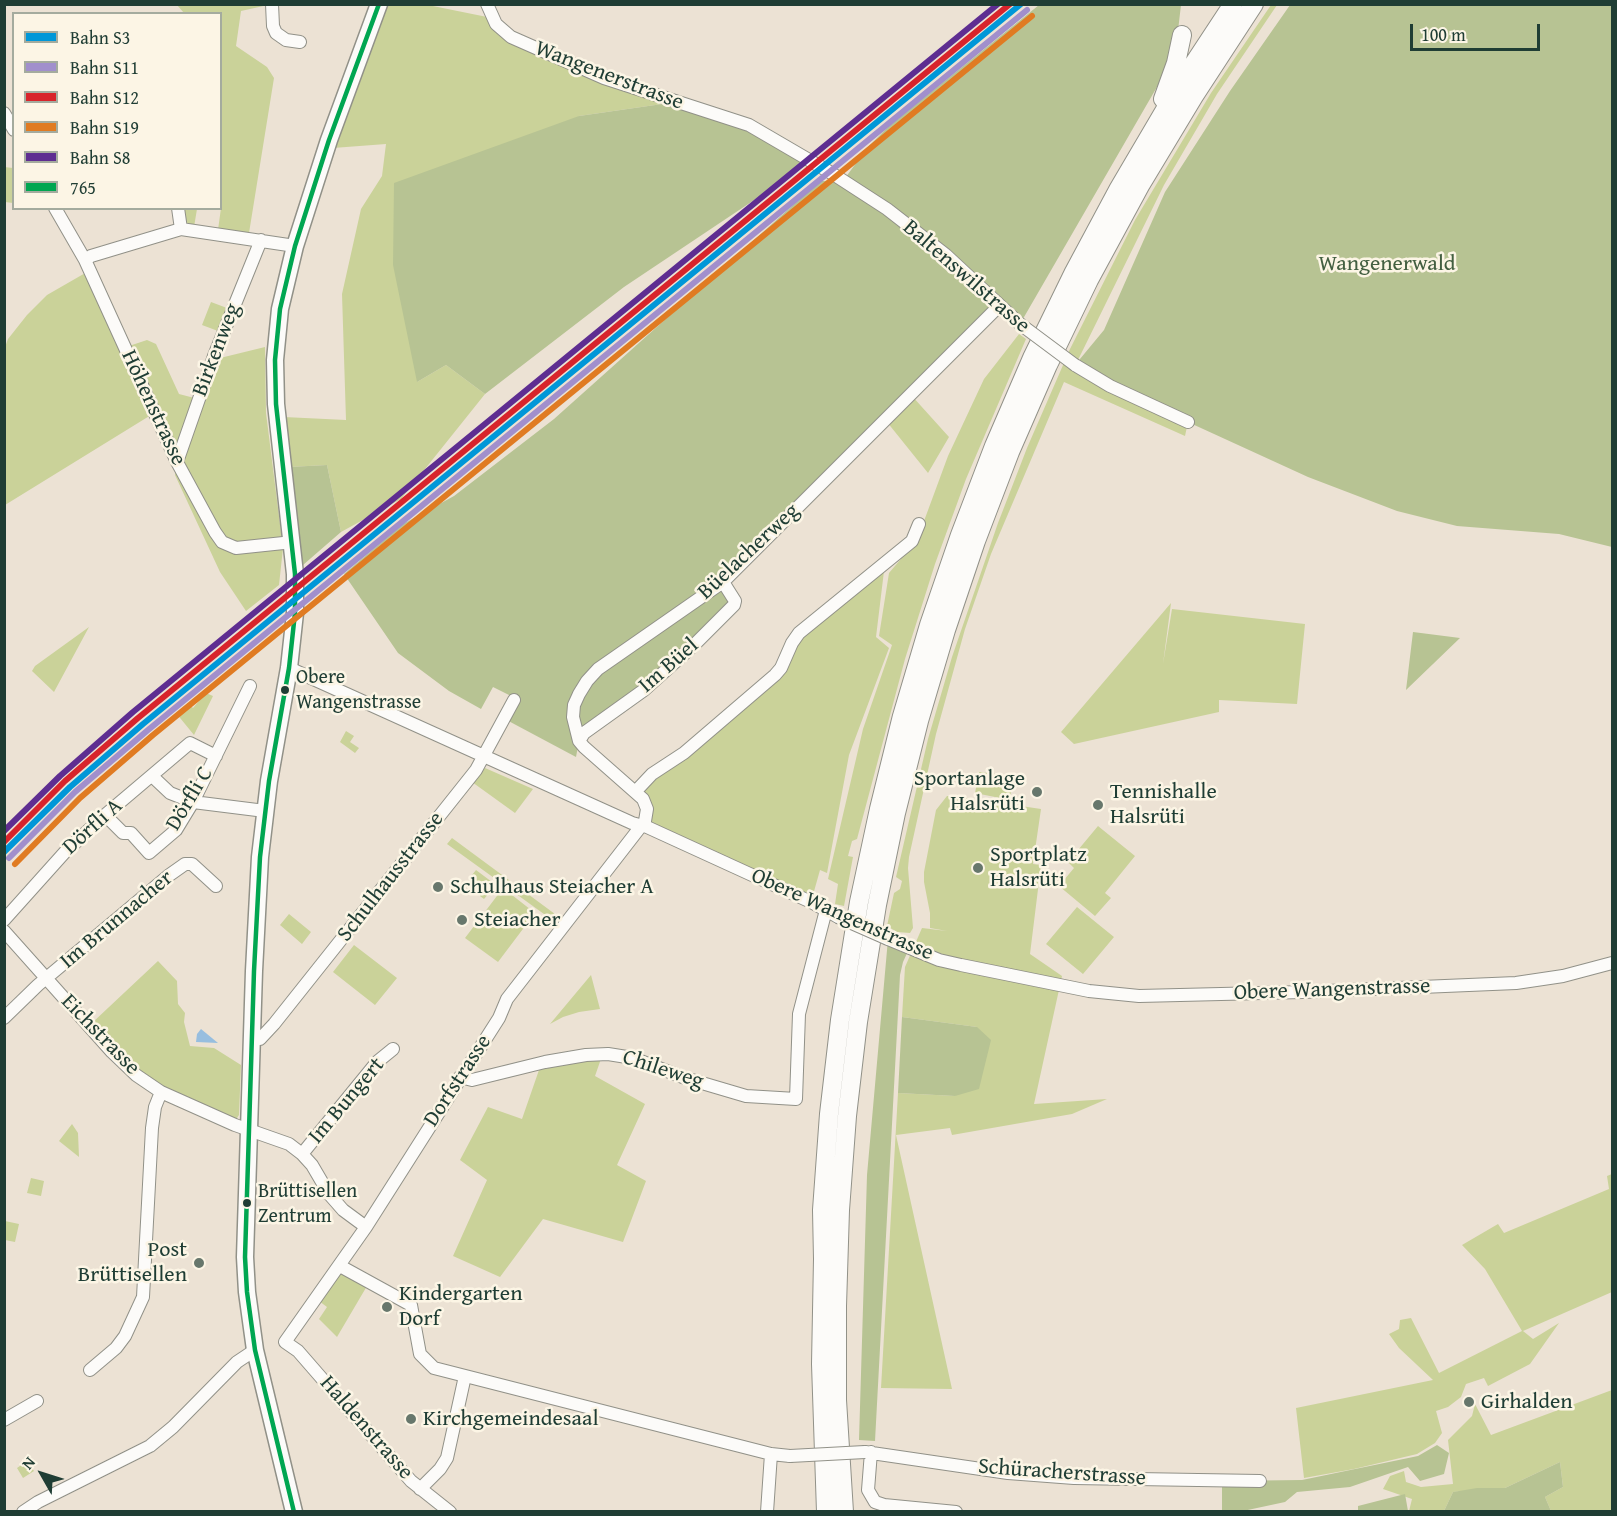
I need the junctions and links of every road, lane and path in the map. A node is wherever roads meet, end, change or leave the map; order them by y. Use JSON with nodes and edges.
{"nodes":[{"id":1,"x":272,"y":4,"type":"edge"},
{"id":2,"x":379,"y":4,"type":"edge"},
{"id":3,"x":487,"y":4,"type":"edge"},
{"id":4,"x":1233,"y":4,"type":"edge"},
{"id":5,"x":1254,"y":4,"type":"edge"},
{"id":6,"x":1182,"y":35,"type":"dead end"},
{"id":7,"x":300,"y":42,"type":"dead end"},
{"id":8,"x":4,"y":112,"type":"edge"},
{"id":9,"x":749,"y":125,"type":"joint"},
{"id":10,"x":12,"y":126,"type":"edge"},
{"id":11,"x":1152,"y":130,"type":"junction"},
{"id":12,"x":56,"y":210,"type":"edge"},
{"id":13,"x":178,"y":210,"type":"edge"},
{"id":14,"x":182,"y":229,"type":"junction"},
{"id":15,"x":261,"y":240,"type":"junction"},
{"id":16,"x":295,"y":246,"type":"junction"},
{"id":17,"x":85,"y":260,"type":"junction"},
{"id":18,"x":999,"y":306,"type":"junction"},
{"id":19,"x":1188,"y":422,"type":"dead end"},
{"id":20,"x":177,"y":462,"type":"junction"},
{"id":21,"x":919,"y":524,"type":"dead end"},
{"id":22,"x":293,"y":542,"type":"junction"},
{"id":23,"x":723,"y":582,"type":"junction"},
{"id":24,"x":289,"y":668,"type":"junction"},
{"id":25,"x":250,"y":686,"type":"dead end"},
{"id":26,"x":514,"y":700,"type":"dead end"},
{"id":27,"x":579,"y":741,"type":"junction"},
{"id":28,"x":216,"y":756,"type":"junction"},
{"id":29,"x":485,"y":756,"type":"junction"},
{"id":30,"x":152,"y":776,"type":"junction"},
{"id":31,"x":636,"y":791,"type":"junction"},
{"id":32,"x":193,"y":802,"type":"junction"},
{"id":33,"x":264,"y":811,"type":"junction"},
{"id":34,"x":105,"y":815,"type":"junction"},
{"id":35,"x":640,"y":826,"type":"junction"},
{"id":36,"x":216,"y":886,"type":"dead end"},
{"id":37,"x":826,"y":910,"type":"junction"},
{"id":38,"x":4,"y":920,"type":"edge"},
{"id":39,"x":4,"y":931,"type":"edge"},
{"id":40,"x":1612,"y":963,"type":"edge"},
{"id":41,"x":47,"y":978,"type":"junction"},
{"id":42,"x":4,"y":1018,"type":"edge"},
{"id":43,"x":252,"y":1039,"type":"junction"},
{"id":44,"x":393,"y":1049,"type":"dead end"},
{"id":45,"x":460,"y":1077,"type":"junction"},
{"id":46,"x":160,"y":1092,"type":"junction"},
{"id":47,"x":248,"y":1129,"type":"junction"},
{"id":48,"x":302,"y":1154,"type":"junction"},
{"id":49,"x":822,"y":1210,"type":"junction"},
{"id":50,"x":366,"y":1227,"type":"junction"},
{"id":51,"x":340,"y":1266,"type":"junction"},
{"id":52,"x":285,"y":1342,"type":"joint"},
{"id":53,"x":255,"y":1350,"type":"junction"},
{"id":54,"x":90,"y":1370,"type":"dead end"},
{"id":55,"x":465,"y":1376,"type":"junction"},
{"id":56,"x":37,"y":1401,"type":"dead end"},
{"id":57,"x":4,"y":1420,"type":"edge"},
{"id":58,"x":868,"y":1452,"type":"junction"},
{"id":59,"x":771,"y":1454,"type":"junction"},
{"id":60,"x":1260,"y":1481,"type":"dead end"},
{"id":61,"x":420,"y":1489,"type":"junction"},
{"id":62,"x":23,"y":1512,"type":"edge"},
{"id":63,"x":294,"y":1512,"type":"edge"},
{"id":64,"x":450,"y":1512,"type":"edge"},
{"id":65,"x":767,"y":1512,"type":"edge"},
{"id":66,"x":815,"y":1512,"type":"edge"},
{"id":67,"x":826,"y":1512,"type":"edge"},
{"id":68,"x":844,"y":1512,"type":"edge"},
{"id":69,"x":956,"y":1512,"type":"edge"}],
"edges":[{"from":1,"to":7,"type":"street"},
{"from":2,"to":16,"type":"main road"},
{"from":3,"to":9,"type":"street","name":"Wangenerstrasse"},
{"from":4,"to":11,"type":"highway"},
{"from":5,"to":68,"type":"highway"},
{"from":6,"to":11,"type":"highway"},
{"from":8,"to":10,"type":"street"},
{"from":9,"to":18,"type":"street","name":"Baltenswilstrasse"},
{"from":11,"to":49,"type":"highway"},
{"from":12,"to":17,"type":"street","name":"Höhenstrasse"},
{"from":13,"to":14,"type":"street"},
{"from":14,"to":15,"type":"street"},
{"from":14,"to":17,"type":"street"},
{"from":15,"to":16,"type":"street"},
{"from":15,"to":20,"type":"street","name":"Birkenweg"},
{"from":16,"to":22,"type":"main road"},
{"from":17,"to":20,"type":"street","name":"Höhenstrasse"},
{"from":18,"to":19,"type":"street","name":"Baltenswilstrasse","bridge":true},
{"from":18,"to":23,"type":"street","name":"Büelacherweg"},
{"from":20,"to":22,"type":"street","name":"Höhenstrasse"},
{"from":21,"to":31,"type":"street"},
{"from":22,"to":24,"type":"main road"},
{"from":23,"to":27,"type":"street","name":"Büelacherweg"},
{"from":23,"to":27,"type":"street","name":"Im Büel"},
{"from":24,"to":29,"type":"street","name":"Obere Wangenstrasse"},
{"from":24,"to":33,"type":"main road"},
{"from":25,"to":28,"type":"street","name":"Dörfli C"},
{"from":26,"to":29,"type":"street","name":"Schulhausstrasse"},
{"from":27,"to":31,"type":"street"},
{"from":28,"to":30,"type":"street","name":"Dörfli A"},
{"from":28,"to":32,"type":"street","name":"Dörfli C"},
{"from":29,"to":35,"type":"street","name":"Obere Wangenstrasse"},
{"from":29,"to":43,"type":"street","name":"Schulhausstrasse"},
{"from":30,"to":32,"type":"street"},
{"from":30,"to":34,"type":"street","name":"Dörfli A"},
{"from":31,"to":35,"type":"street"},
{"from":32,"to":33,"type":"street"},
{"from":32,"to":34,"type":"street","name":"Dörfli C"},
{"from":33,"to":43,"type":"main road"},
{"from":34,"to":38,"type":"street","name":"Dörfli A"},
{"from":35,"to":37,"type":"street","name":"Obere Wangenstrasse"},
{"from":35,"to":45,"type":"street","name":"Dorfstrasse"},
{"from":36,"to":41,"type":"street","name":"Im Brunnacher"},
{"from":37,"to":40,"type":"street","name":"Obere Wangenstrasse","bridge":true},
{"from":37,"to":45,"type":"street","name":"Chileweg"},
{"from":39,"to":41,"type":"street","name":"Eichstrasse"},
{"from":41,"to":42,"type":"street"},
{"from":41,"to":46,"type":"street","name":"Eichstrasse"},
{"from":43,"to":47,"type":"main road"},
{"from":44,"to":48,"type":"street","name":"Im Bungert"},
{"from":45,"to":50,"type":"street","name":"Dorfstrasse"},
{"from":46,"to":47,"type":"street","name":"Eichstrasse"},
{"from":46,"to":54,"type":"street"},
{"from":47,"to":48,"type":"street","name":"Eichstrasse"},
{"from":47,"to":53,"type":"main road"},
{"from":48,"to":50,"type":"street"},
{"from":49,"to":66,"type":"highway"},
{"from":49,"to":67,"type":"highway"},
{"from":50,"to":51,"type":"street","name":"Dorfstrasse"},
{"from":51,"to":52,"type":"street","name":"Dorfstrasse"},
{"from":51,"to":55,"type":"street"},
{"from":52,"to":61,"type":"street","name":"Haldenstrasse"},
{"from":53,"to":62,"type":"street"},
{"from":53,"to":63,"type":"main road"},
{"from":55,"to":59,"type":"street"},
{"from":55,"to":61,"type":"street"},
{"from":56,"to":57,"type":"street"},
{"from":58,"to":59,"type":"street","name":"Schüracherstrasse","bridge":true},
{"from":58,"to":60,"type":"street","name":"Schüracherstrasse"},
{"from":58,"to":69,"type":"street"},
{"from":59,"to":65,"type":"street"},
{"from":61,"to":64,"type":"street","name":"Haldenstrasse"}]}
